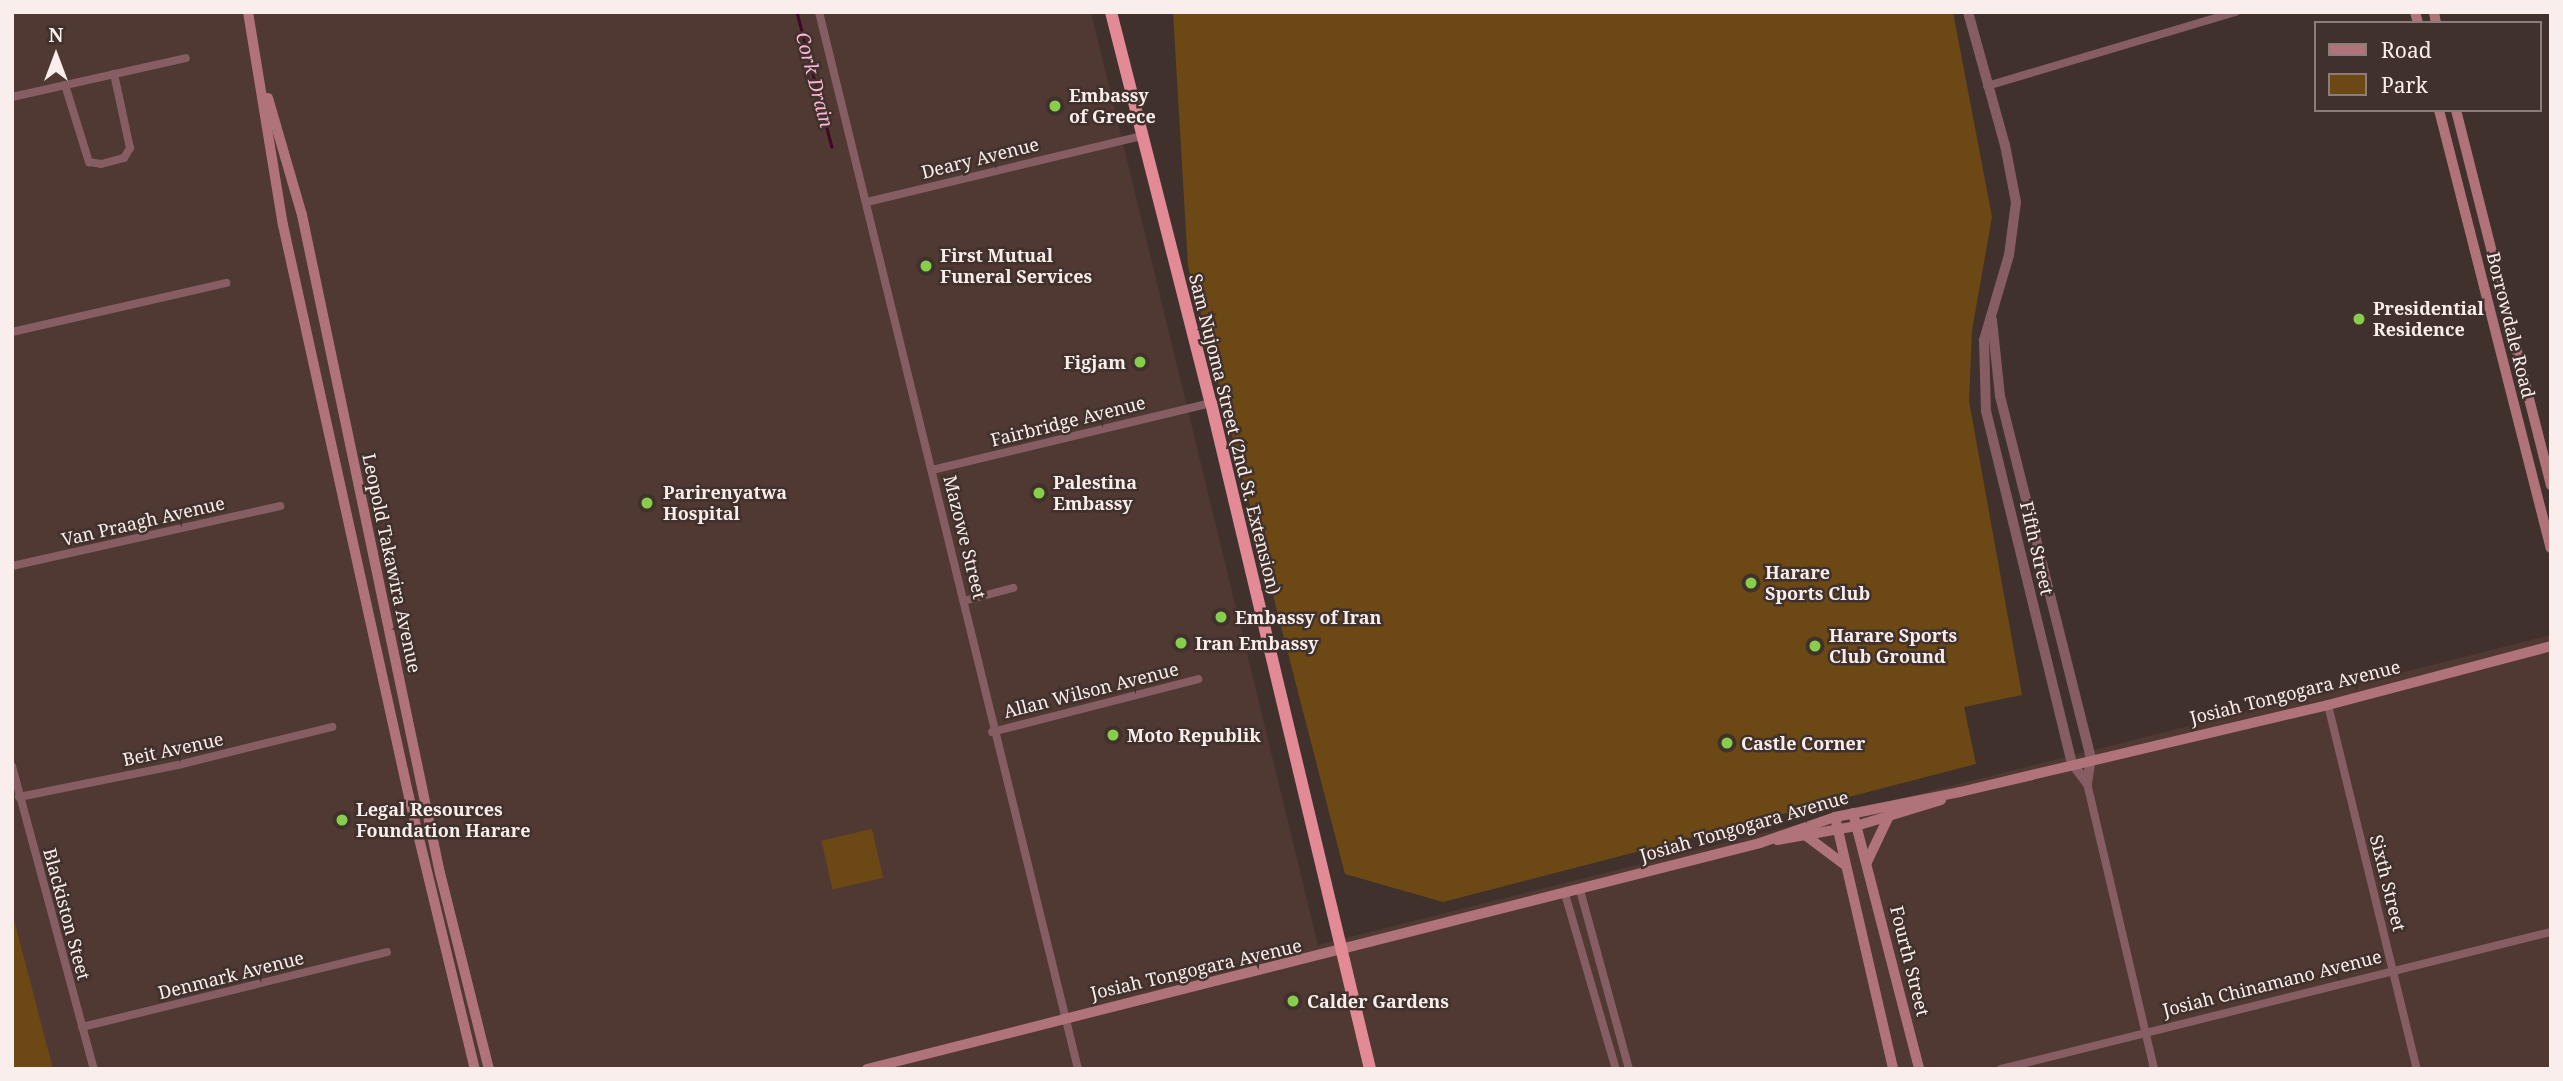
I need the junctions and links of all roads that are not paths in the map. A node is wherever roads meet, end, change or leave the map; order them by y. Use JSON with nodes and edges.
{"nodes":[{"id":1,"x":247,"y":12,"type":"edge"},
{"id":2,"x":819,"y":12,"type":"edge"},
{"id":3,"x":1111,"y":12,"type":"edge"},
{"id":4,"x":1968,"y":12,"type":"edge"},
{"id":5,"x":2236,"y":12,"type":"edge"},
{"id":6,"x":186,"y":58,"type":"dead end"},
{"id":7,"x":258,"y":65,"type":"junction"},
{"id":8,"x":114,"y":74,"type":"junction"},
{"id":9,"x":65,"y":85,"type":"junction"},
{"id":10,"x":1987,"y":86,"type":"junction"},
{"id":11,"x":12,"y":97,"type":"edge"},
{"id":12,"x":2440,"y":112,"type":"edge"},
{"id":13,"x":2457,"y":112,"type":"edge"},
{"id":14,"x":1142,"y":136,"type":"junction"},
{"id":15,"x":867,"y":202,"type":"junction"},
{"id":16,"x":226,"y":283,"type":"dead end"},
{"id":17,"x":1992,"y":315,"type":"junction"},
{"id":18,"x":12,"y":332,"type":"edge"},
{"id":19,"x":1211,"y":403,"type":"junction"},
{"id":20,"x":932,"y":470,"type":"junction"},
{"id":21,"x":2551,"y":485,"type":"edge"},
{"id":22,"x":280,"y":506,"type":"dead end"},
{"id":23,"x":2551,"y":548,"type":"edge"},
{"id":24,"x":12,"y":566,"type":"edge"},
{"id":25,"x":1013,"y":588,"type":"dead end"},
{"id":26,"x":964,"y":601,"type":"junction"},
{"id":27,"x":2551,"y":646,"type":"edge"},
{"id":28,"x":1198,"y":679,"type":"dead end"},
{"id":29,"x":2328,"y":705,"type":"junction"},
{"id":30,"x":332,"y":727,"type":"dead end"},
{"id":31,"x":992,"y":732,"type":"junction"},
{"id":32,"x":2091,"y":758,"type":"junction"},
{"id":33,"x":2072,"y":763,"type":"junction"},
{"id":34,"x":12,"y":766,"type":"edge"},
{"id":35,"x":2087,"y":783,"type":"junction"},
{"id":36,"x":1960,"y":792,"type":"junction"},
{"id":37,"x":19,"y":797,"type":"junction"},
{"id":38,"x":1853,"y":813,"type":"junction"},
{"id":39,"x":1835,"y":817,"type":"junction"},
{"id":40,"x":1888,"y":818,"type":"junction"},
{"id":41,"x":1856,"y":826,"type":"junction"},
{"id":42,"x":1838,"y":831,"type":"junction"},
{"id":43,"x":1805,"y":835,"type":"junction"},
{"id":44,"x":1760,"y":844,"type":"junction"},
{"id":45,"x":1867,"y":862,"type":"junction"},
{"id":46,"x":1845,"y":865,"type":"junction"},
{"id":47,"x":1580,"y":890,"type":"junction"},
{"id":48,"x":1565,"y":894,"type":"junction"},
{"id":49,"x":2551,"y":932,"type":"edge"},
{"id":50,"x":387,"y":952,"type":"dead end"},
{"id":51,"x":1342,"y":952,"type":"junction"},
{"id":52,"x":2394,"y":969,"type":"junction"},
{"id":53,"x":1065,"y":1018,"type":"junction"},
{"id":54,"x":82,"y":1027,"type":"junction"},
{"id":55,"x":2144,"y":1030,"type":"junction"},
{"id":56,"x":94,"y":1069,"type":"edge"},
{"id":57,"x":475,"y":1069,"type":"edge"},
{"id":58,"x":489,"y":1069,"type":"edge"},
{"id":59,"x":867,"y":1069,"type":"edge"},
{"id":60,"x":1078,"y":1069,"type":"edge"},
{"id":61,"x":1370,"y":1069,"type":"edge"},
{"id":62,"x":1616,"y":1069,"type":"edge"},
{"id":63,"x":1629,"y":1069,"type":"edge"},
{"id":64,"x":1893,"y":1069,"type":"edge"},
{"id":65,"x":1919,"y":1069,"type":"edge"},
{"id":66,"x":2001,"y":1069,"type":"edge"},
{"id":67,"x":2154,"y":1069,"type":"edge"},
{"id":68,"x":2417,"y":1069,"type":"edge"}],
"edges":[{"from":1,"to":7,"type":"main road","name":"Leopold Takawira Avenue"},
{"from":2,"to":15,"type":"street","name":"Mazowe Street"},
{"from":3,"to":14,"type":"highway","name":"Sam Nujoma Street (2nd St. Extension)"},
{"from":4,"to":10,"type":"street","name":"Fifth Street"},
{"from":5,"to":10,"type":"street"},
{"from":6,"to":8,"type":"street"},
{"from":7,"to":57,"type":"main road","name":"Leopold Takawira Avenue"},
{"from":7,"to":58,"type":"main road","name":"Leopold Takawira Avenue"},
{"from":8,"to":9,"type":"street"},
{"from":8,"to":9,"type":"street"},
{"from":9,"to":11,"type":"street"},
{"from":10,"to":17,"type":"street","name":"Fifth Street"},
{"from":12,"to":23,"type":"main road","name":"Borrowdale Road"},
{"from":13,"to":21,"type":"main road","name":"Borrowdale Road"},
{"from":14,"to":15,"type":"street","name":"Deary Avenue"},
{"from":14,"to":19,"type":"highway","name":"Sam Nujoma Street (2nd St. Extension)"},
{"from":15,"to":20,"type":"street","name":"Mazowe Street"},
{"from":16,"to":18,"type":"street"},
{"from":17,"to":32,"type":"street","name":"Fifth Street"},
{"from":17,"to":33,"type":"street","name":"Fifth Street"},
{"from":19,"to":20,"type":"street","name":"Fairbridge Avenue"},
{"from":19,"to":51,"type":"highway","name":"Sam Nujoma Street (2nd St. Extension)"},
{"from":20,"to":26,"type":"street","name":"Mazowe Street"},
{"from":22,"to":24,"type":"street","name":"Van Praagh Avenue"},
{"from":25,"to":26,"type":"street"},
{"from":26,"to":31,"type":"street","name":"Mazowe Street"},
{"from":27,"to":29,"type":"main road","name":"Josiah Tongogara Avenue"},
{"from":28,"to":31,"type":"street","name":"Allan Wilson Avenue"},
{"from":29,"to":32,"type":"main road","name":"Josiah Tongogara Avenue"},
{"from":29,"to":52,"type":"street","name":"Sixth Street"},
{"from":30,"to":37,"type":"street","name":"Beit Avenue"},
{"from":31,"to":53,"type":"street","name":"Mazowe Street"},
{"from":32,"to":33,"type":"main road","name":"Josiah Tongogara Avenue"},
{"from":32,"to":35,"type":"street","name":"Fifth Street"},
{"from":33,"to":35,"type":"street","name":"Fifth Street"},
{"from":33,"to":36,"type":"main road","name":"Josiah Tongogara Avenue"},
{"from":34,"to":37,"type":"street","name":"Blackiston Steet"},
{"from":35,"to":55,"type":"street","name":"Fifth Street"},
{"from":36,"to":38,"type":"main road","name":"Josiah Tongogara Avenue"},
{"from":36,"to":40,"type":"main road"},
{"from":37,"to":54,"type":"street","name":"Blackiston Steet"},
{"from":38,"to":39,"type":"main road","name":"Josiah Tongogara Avenue"},
{"from":38,"to":41,"type":"main road","name":"Fourth Street"},
{"from":39,"to":42,"type":"main road"},
{"from":39,"to":44,"type":"main road","name":"Josiah Tongogara Avenue"},
{"from":40,"to":41,"type":"main road"},
{"from":40,"to":45,"type":"main road"},
{"from":41,"to":42,"type":"main road"},
{"from":41,"to":45,"type":"main road","name":"Fourth Street"},
{"from":42,"to":43,"type":"main road"},
{"from":42,"to":46,"type":"main road"},
{"from":43,"to":44,"type":"main road"},
{"from":43,"to":46,"type":"main road"},
{"from":44,"to":47,"type":"main road","name":"Josiah Tongogara Avenue"},
{"from":45,"to":65,"type":"main road","name":"Fourth Street"},
{"from":46,"to":64,"type":"main road"},
{"from":47,"to":48,"type":"main road","name":"Josiah Tongogara Avenue"},
{"from":47,"to":63,"type":"street"},
{"from":48,"to":51,"type":"main road","name":"Josiah Tongogara Avenue"},
{"from":48,"to":62,"type":"street"},
{"from":49,"to":52,"type":"street","name":"Josiah Chinamano Avenue"},
{"from":50,"to":54,"type":"street","name":"Denmark Avenue"},
{"from":51,"to":53,"type":"main road","name":"Josiah Tongogara Avenue"},
{"from":51,"to":61,"type":"highway","name":"Sam Nujoma Street (2nd St. Extension)"},
{"from":52,"to":55,"type":"street","name":"Josiah Chinamano Avenue"},
{"from":52,"to":68,"type":"street","name":"Sixth Street"},
{"from":53,"to":59,"type":"main road","name":"Josiah Tongogara Avenue"},
{"from":53,"to":60,"type":"street","name":"Mazowe Street"},
{"from":54,"to":56,"type":"street","name":"Blackiston Steet"},
{"from":55,"to":66,"type":"street","name":"Josiah Chinamano Avenue"},
{"from":55,"to":67,"type":"street","name":"Fifth Street"}]}
